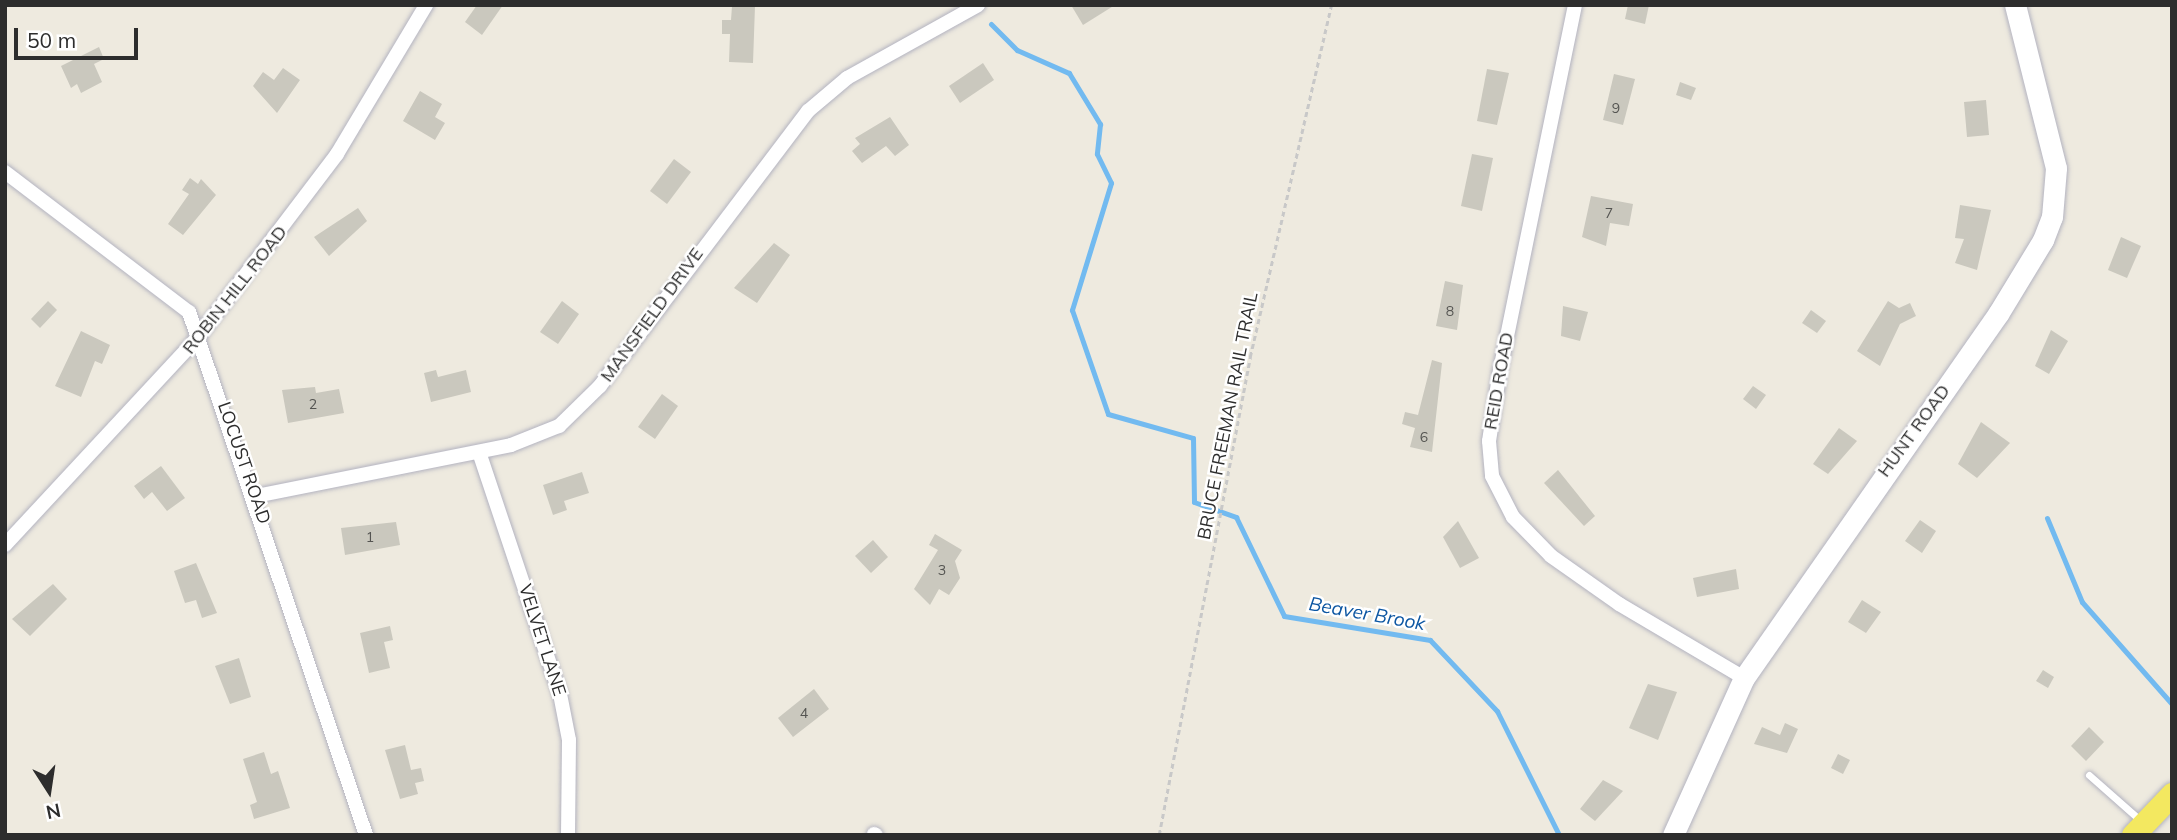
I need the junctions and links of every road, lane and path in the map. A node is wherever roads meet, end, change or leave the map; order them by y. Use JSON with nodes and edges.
{"nodes":[{"id":1,"x":426,"y":5,"type":"edge"},
{"id":2,"x":978,"y":5,"type":"edge"},
{"id":3,"x":1331,"y":5,"type":"edge"},
{"id":4,"x":1575,"y":5,"type":"edge"},
{"id":5,"x":2015,"y":5,"type":"edge"},
{"id":6,"x":5,"y":172,"type":"edge"},
{"id":7,"x":199,"y":336,"type":"junction"},
{"id":8,"x":479,"y":452,"type":"junction"},
{"id":9,"x":256,"y":496,"type":"junction"},
{"id":10,"x":5,"y":545,"type":"edge"},
{"id":11,"x":1745,"y":678,"type":"junction"},
{"id":12,"x":2089,"y":775,"type":"dead end"},
{"id":13,"x":2172,"y":794,"type":"edge"},
{"id":14,"x":2139,"y":829,"type":"edge"},
{"id":15,"x":366,"y":835,"type":"edge"},
{"id":16,"x":568,"y":835,"type":"edge"},
{"id":17,"x":1159,"y":835,"type":"edge"},
{"id":18,"x":1673,"y":835,"type":"edge"}],
"edges":[{"from":1,"to":7,"type":"street","name":"ROBIN HILL ROAD"},
{"from":2,"to":8,"type":"street","name":"MANSFIELD DRIVE"},
{"from":3,"to":17,"type":"path","name":"BRUCE FREEMAN RAIL TRAIL"},
{"from":4,"to":11,"type":"street","name":"REID ROAD"},
{"from":5,"to":11,"type":"street","name":"HUNT ROAD"},
{"from":6,"to":7,"type":"street","name":"LOCUST ROAD"},
{"from":7,"to":9,"type":"street","name":"LOCUST ROAD"},
{"from":7,"to":10,"type":"street","name":"ROBIN HILL ROAD"},
{"from":8,"to":9,"type":"street","name":"MANSFIELD DRIVE"},
{"from":8,"to":16,"type":"street","name":"VELVET LANE"},
{"from":9,"to":15,"type":"street","name":"LOCUST ROAD"},
{"from":11,"to":18,"type":"street","name":"HUNT ROAD"},
{"from":12,"to":14,"type":"lane"},
{"from":13,"to":14,"type":"main road"}]}
